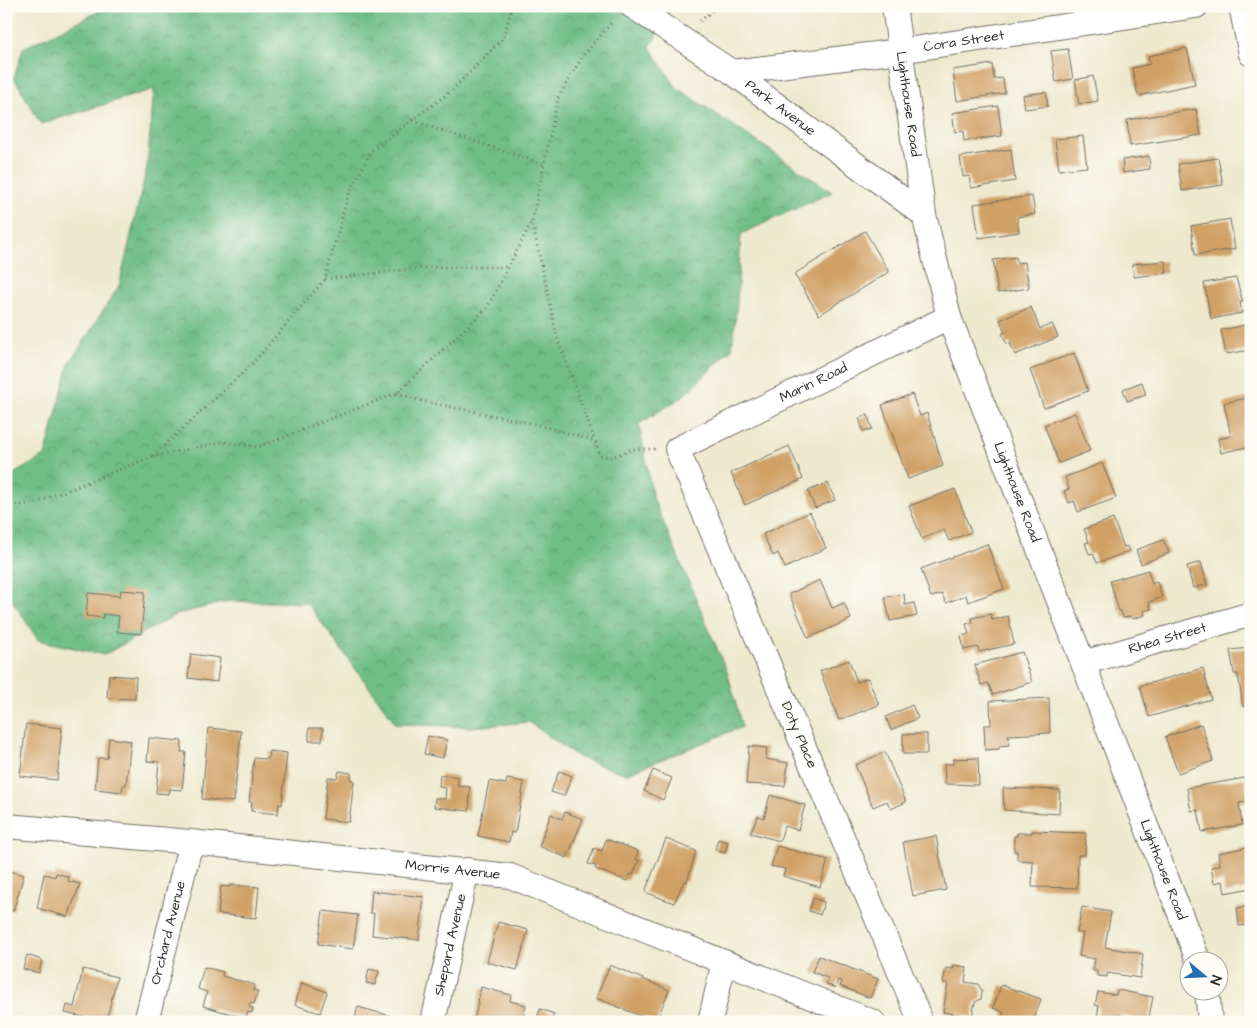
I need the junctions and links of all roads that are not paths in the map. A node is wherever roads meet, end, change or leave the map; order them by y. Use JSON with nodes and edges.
{"nodes":[{"id":1,"x":894,"y":6,"type":"edge"},
{"id":2,"x":1196,"y":6,"type":"edge"},
{"id":3,"x":1241,"y":6,"type":"edge"},
{"id":4,"x":625,"y":10,"type":"edge"},
{"id":5,"x":900,"y":51,"type":"junction"},
{"id":6,"x":1251,"y":54,"type":"edge"},
{"id":7,"x":732,"y":72,"type":"junction"},
{"id":8,"x":924,"y":215,"type":"junction"},
{"id":9,"x":949,"y":317,"type":"junction"},
{"id":10,"x":677,"y":449,"type":"joint"},
{"id":11,"x":1251,"y":614,"type":"edge"},
{"id":12,"x":1082,"y":662,"type":"junction"},
{"id":13,"x":6,"y":826,"type":"edge"},
{"id":14,"x":191,"y":842,"type":"junction"},
{"id":15,"x":467,"y":870,"type":"junction"},
{"id":16,"x":1194,"y":950,"type":"edge"},
{"id":17,"x":724,"y":962,"type":"junction"},
{"id":18,"x":1208,"y":1000,"type":"edge"},
{"id":19,"x":146,"y":1022,"type":"edge"},
{"id":20,"x":432,"y":1022,"type":"edge"},
{"id":21,"x":710,"y":1022,"type":"edge"},
{"id":22,"x":873,"y":1022,"type":"edge"},
{"id":23,"x":917,"y":1022,"type":"edge"},
{"id":24,"x":1210,"y":1022,"type":"edge"}],
"edges":[{"from":1,"to":5,"type":"street","name":"Lighthouse Road"},
{"from":2,"to":5,"type":"street","name":"Cora Street"},
{"from":3,"to":6,"type":"street"},
{"from":4,"to":7,"type":"street","name":"Park Avenue"},
{"from":5,"to":7,"type":"street","name":"Cora Street"},
{"from":5,"to":8,"type":"street","name":"Lighthouse Road"},
{"from":7,"to":8,"type":"street","name":"Park Avenue"},
{"from":8,"to":9,"type":"street","name":"Lighthouse Road"},
{"from":9,"to":10,"type":"street","name":"Marin Road"},
{"from":9,"to":12,"type":"street","name":"Lighthouse Road"},
{"from":10,"to":23,"type":"street","name":"Doty Place"},
{"from":11,"to":12,"type":"street","name":"Rhea Street"},
{"from":12,"to":16,"type":"street","name":"Lighthouse Road"},
{"from":13,"to":14,"type":"street","name":"Morris Avenue"},
{"from":14,"to":15,"type":"street","name":"Morris Avenue"},
{"from":14,"to":19,"type":"street","name":"Orchard Avenue"},
{"from":15,"to":17,"type":"street","name":"Morris Avenue"},
{"from":15,"to":20,"type":"street","name":"Shepard Avenue"},
{"from":17,"to":21,"type":"street"},
{"from":17,"to":22,"type":"street","name":"Morris Avenue"},
{"from":18,"to":24,"type":"street"}]}
